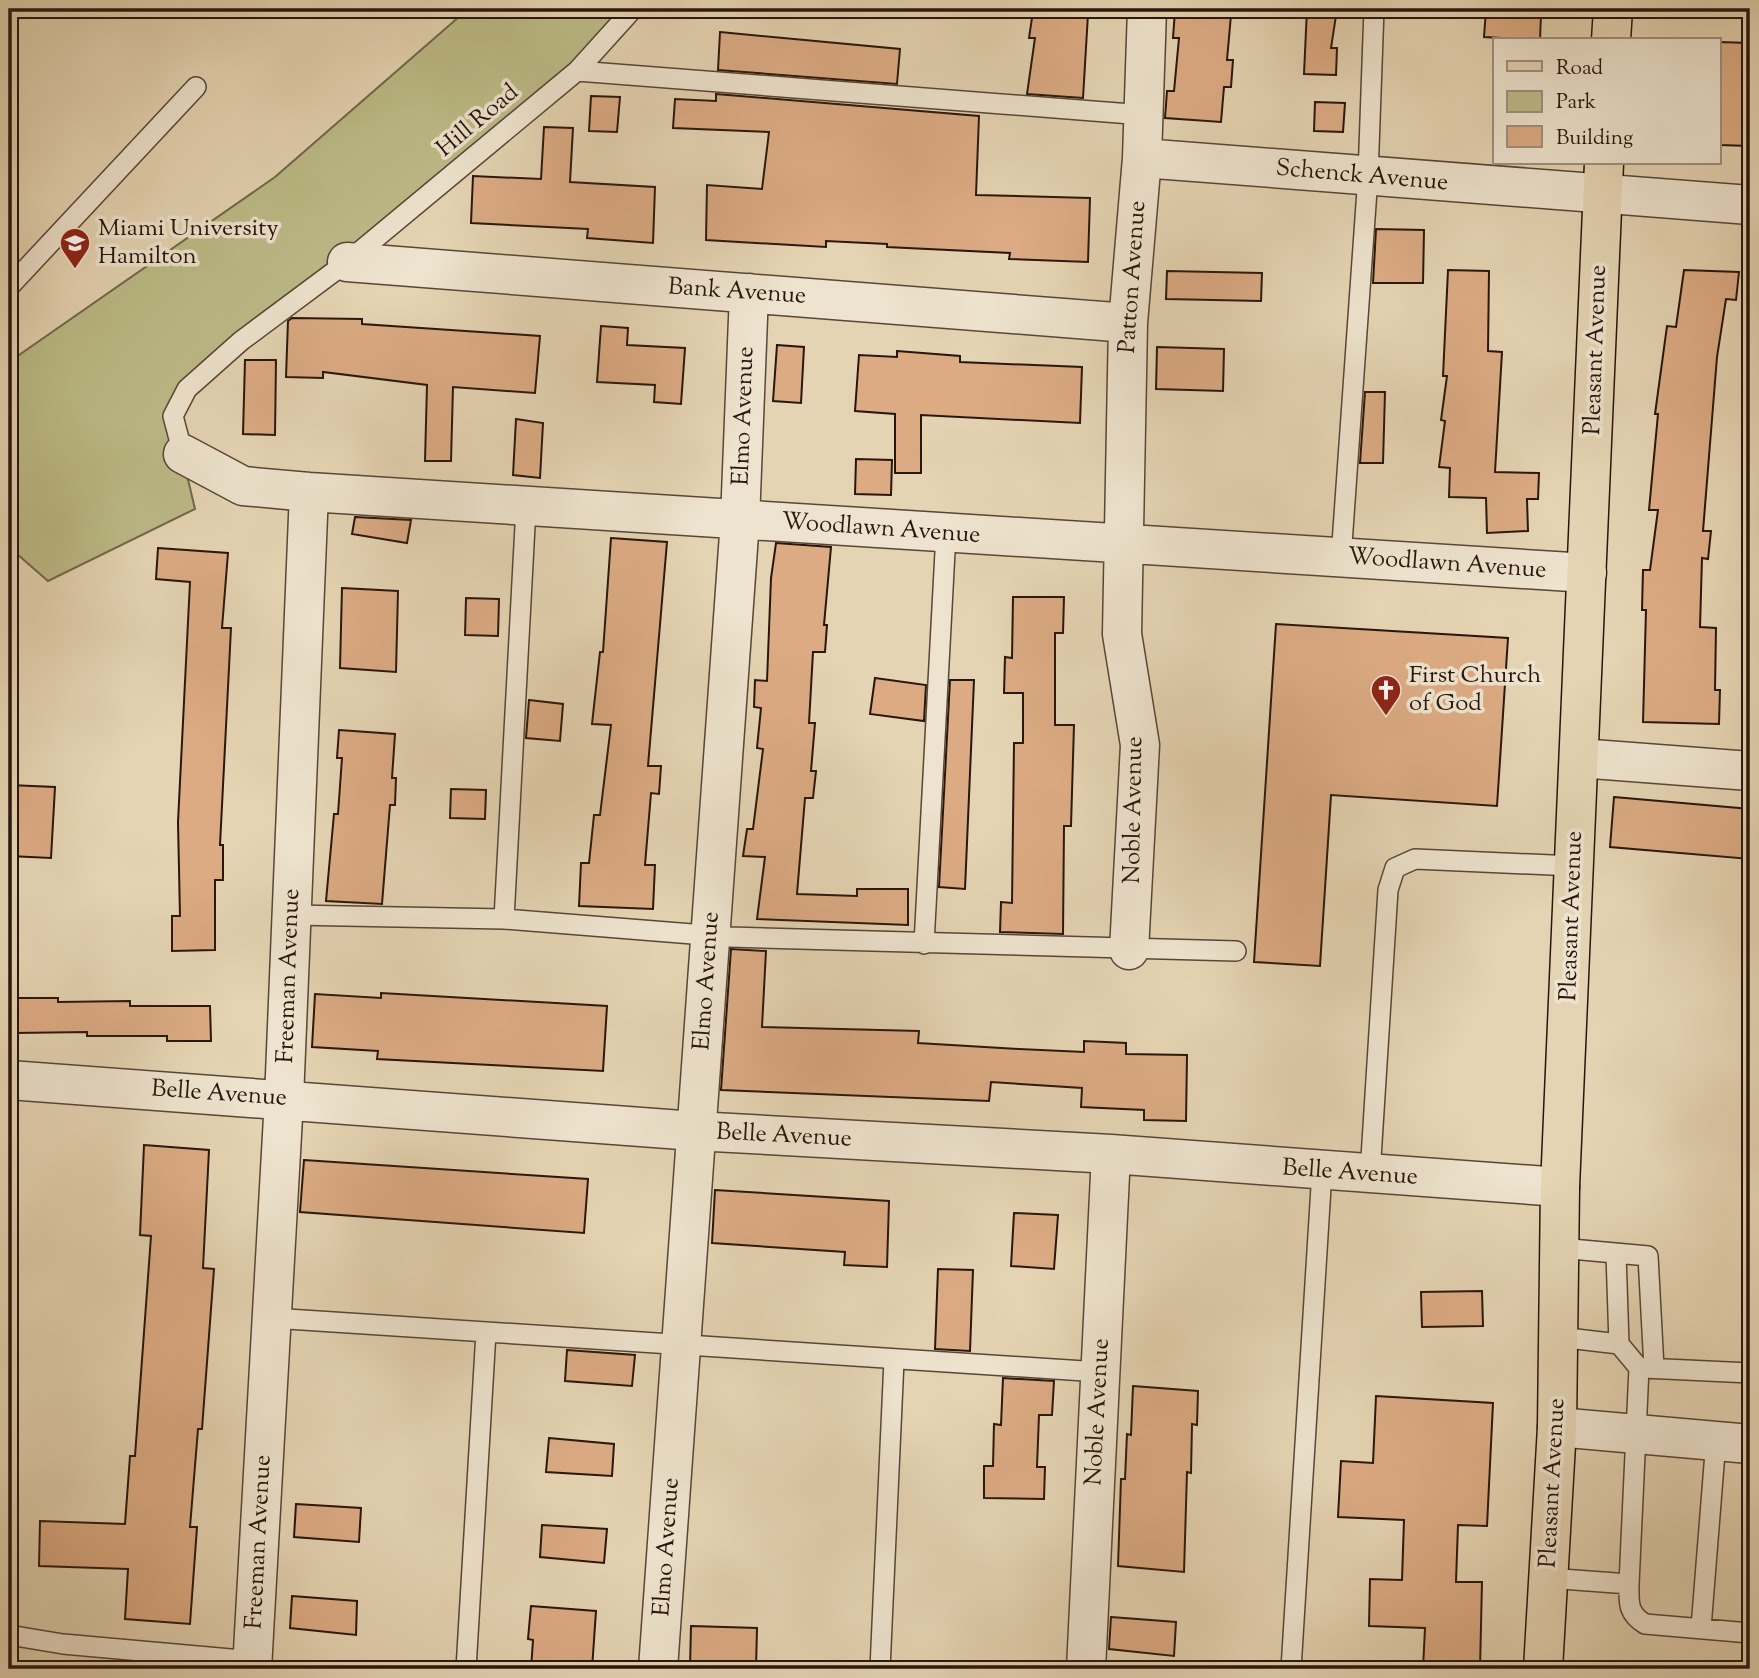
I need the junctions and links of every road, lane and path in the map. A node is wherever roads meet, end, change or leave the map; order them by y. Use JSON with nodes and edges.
{"nodes":[{"id":1,"x":634,"y":9,"type":"edge"},
{"id":2,"x":1147,"y":9,"type":"edge"},
{"id":3,"x":1374,"y":9,"type":"edge"},
{"id":4,"x":1613,"y":9,"type":"edge"},
{"id":5,"x":1611,"y":38,"type":"edge"},
{"id":6,"x":577,"y":71,"type":"junction"},
{"id":7,"x":195,"y":87,"type":"dead end"},
{"id":8,"x":1144,"y":115,"type":"junction"},
{"id":9,"x":1142,"y":158,"type":"junction"},
{"id":10,"x":1368,"y":176,"type":"junction"},
{"id":11,"x":1603,"y":179,"type":"edge"},
{"id":12,"x":1750,"y":205,"type":"edge"},
{"id":13,"x":347,"y":262,"type":"junction"},
{"id":14,"x":9,"y":287,"type":"edge"},
{"id":15,"x":749,"y":293,"type":"junction"},
{"id":16,"x":1128,"y":323,"type":"junction"},
{"id":17,"x":183,"y":454,"type":"joint"},
{"id":18,"x":309,"y":492,"type":"junction"},
{"id":19,"x":526,"y":507,"type":"junction"},
{"id":20,"x":740,"y":520,"type":"junction"},
{"id":21,"x":946,"y":533,"type":"junction"},
{"id":22,"x":1125,"y":545,"type":"junction"},
{"id":23,"x":1341,"y":558,"type":"junction"},
{"id":24,"x":1587,"y":573,"type":"junction"},
{"id":25,"x":1579,"y":758,"type":"junction"},
{"id":26,"x":1750,"y":771,"type":"edge"},
{"id":27,"x":1574,"y":866,"type":"junction"},
{"id":28,"x":292,"y":915,"type":"junction"},
{"id":29,"x":504,"y":919,"type":"junction"},
{"id":30,"x":710,"y":936,"type":"junction"},
{"id":31,"x":924,"y":944,"type":"junction"},
{"id":32,"x":1129,"y":950,"type":"junction"},
{"id":33,"x":1236,"y":951,"type":"dead end"},
{"id":34,"x":9,"y":1080,"type":"edge"},
{"id":35,"x":284,"y":1098,"type":"junction"},
{"id":36,"x":695,"y":1131,"type":"junction"},
{"id":37,"x":1111,"y":1154,"type":"junction"},
{"id":38,"x":1322,"y":1171,"type":"junction"},
{"id":39,"x":1370,"y":1174,"type":"junction"},
{"id":40,"x":1560,"y":1187,"type":"junction"},
{"id":41,"x":1560,"y":1248,"type":"junction"},
{"id":42,"x":1616,"y":1254,"type":"junction"},
{"id":43,"x":272,"y":1318,"type":"junction"},
{"id":44,"x":486,"y":1332,"type":"junction"},
{"id":45,"x":1559,"y":1337,"type":"junction"},
{"id":46,"x":1619,"y":1344,"type":"junction"},
{"id":47,"x":682,"y":1346,"type":"junction"},
{"id":48,"x":894,"y":1360,"type":"junction"},
{"id":49,"x":1647,"y":1368,"type":"junction"},
{"id":50,"x":1100,"y":1372,"type":"junction"},
{"id":51,"x":1750,"y":1373,"type":"edge"},
{"id":52,"x":1557,"y":1427,"type":"junction"},
{"id":53,"x":1638,"y":1434,"type":"junction"},
{"id":54,"x":1739,"y":1438,"type":"edge"},
{"id":55,"x":1548,"y":1578,"type":"junction"},
{"id":56,"x":1629,"y":1584,"type":"junction"},
{"id":57,"x":1701,"y":1628,"type":"junction"},
{"id":58,"x":1750,"y":1633,"type":"edge"},
{"id":59,"x":9,"y":1635,"type":"edge"},
{"id":60,"x":252,"y":1665,"type":"edge"},
{"id":61,"x":466,"y":1669,"type":"edge"},
{"id":62,"x":658,"y":1669,"type":"edge"},
{"id":63,"x":880,"y":1669,"type":"edge"},
{"id":64,"x":1086,"y":1669,"type":"edge"},
{"id":65,"x":1291,"y":1669,"type":"edge"},
{"id":66,"x":1543,"y":1669,"type":"edge"}],
"edges":[{"from":1,"to":6,"type":"lane","name":"Hill Road"},
{"from":2,"to":8,"type":"street","name":"Patton Avenue"},
{"from":3,"to":10,"type":"lane"},
{"from":4,"to":5,"type":"main road"},
{"from":6,"to":8,"type":"lane"},
{"from":6,"to":13,"type":"lane","name":"Hill Road"},
{"from":7,"to":14,"type":"lane"},
{"from":8,"to":9,"type":"street","name":"Patton Avenue"},
{"from":9,"to":10,"type":"street","name":"Schenck Avenue"},
{"from":9,"to":16,"type":"street","name":"Patton Avenue"},
{"from":10,"to":11,"type":"street","name":"Schenck Avenue"},
{"from":10,"to":23,"type":"lane"},
{"from":11,"to":12,"type":"street","name":"Schenck Avenue"},
{"from":11,"to":24,"type":"main road","name":"Pleasant Avenue"},
{"from":13,"to":15,"type":"street","name":"Bank Avenue"},
{"from":13,"to":17,"type":"lane","name":"Hill Road"},
{"from":15,"to":16,"type":"street","name":"Bank Avenue"},
{"from":15,"to":20,"type":"street","name":"Elmo Avenue"},
{"from":16,"to":22,"type":"street","name":"Patton Avenue"},
{"from":17,"to":18,"type":"street","name":"Woodlawn Avenue"},
{"from":18,"to":19,"type":"street","name":"Woodlawn Avenue"},
{"from":18,"to":28,"type":"street","name":"Freeman Avenue"},
{"from":19,"to":20,"type":"street","name":"Woodlawn Avenue"},
{"from":19,"to":29,"type":"lane"},
{"from":20,"to":21,"type":"street","name":"Woodlawn Avenue"},
{"from":20,"to":30,"type":"street","name":"Elmo Avenue"},
{"from":21,"to":22,"type":"street","name":"Woodlawn Avenue"},
{"from":21,"to":31,"type":"lane"},
{"from":22,"to":23,"type":"street","name":"Woodlawn Avenue"},
{"from":22,"to":32,"type":"street","name":"Noble Avenue"},
{"from":23,"to":24,"type":"street","name":"Woodlawn Avenue"},
{"from":24,"to":25,"type":"main road","name":"Pleasant Avenue"},
{"from":25,"to":26,"type":"street"},
{"from":25,"to":27,"type":"main road","name":"Pleasant Avenue"},
{"from":27,"to":39,"type":"lane"},
{"from":27,"to":40,"type":"main road","name":"Pleasant Avenue"},
{"from":28,"to":29,"type":"lane"},
{"from":28,"to":35,"type":"street","name":"Freeman Avenue"},
{"from":29,"to":30,"type":"lane"},
{"from":30,"to":31,"type":"lane"},
{"from":30,"to":36,"type":"street","name":"Elmo Avenue"},
{"from":31,"to":32,"type":"lane"},
{"from":32,"to":33,"type":"lane"},
{"from":34,"to":35,"type":"street","name":"Belle Avenue"},
{"from":35,"to":36,"type":"street","name":"Belle Avenue"},
{"from":35,"to":43,"type":"street","name":"Freeman Avenue"},
{"from":36,"to":37,"type":"street","name":"Belle Avenue"},
{"from":36,"to":47,"type":"street","name":"Elmo Avenue"},
{"from":37,"to":38,"type":"street","name":"Belle Avenue"},
{"from":37,"to":50,"type":"street","name":"Noble Avenue"},
{"from":38,"to":39,"type":"street","name":"Belle Avenue"},
{"from":38,"to":65,"type":"lane"},
{"from":39,"to":40,"type":"street","name":"Belle Avenue"},
{"from":40,"to":41,"type":"main road","name":"Pleasant Avenue"},
{"from":41,"to":42,"type":"lane"},
{"from":41,"to":45,"type":"main road","name":"Pleasant Avenue"},
{"from":42,"to":46,"type":"lane"},
{"from":42,"to":49,"type":"lane"},
{"from":43,"to":44,"type":"lane"},
{"from":43,"to":60,"type":"street","name":"Freeman Avenue"},
{"from":44,"to":47,"type":"lane"},
{"from":44,"to":61,"type":"lane"},
{"from":45,"to":46,"type":"lane"},
{"from":45,"to":52,"type":"main road","name":"Pleasant Avenue"},
{"from":46,"to":49,"type":"lane"},
{"from":47,"to":48,"type":"lane"},
{"from":47,"to":62,"type":"street","name":"Elmo Avenue"},
{"from":48,"to":50,"type":"lane"},
{"from":48,"to":63,"type":"lane"},
{"from":49,"to":51,"type":"lane"},
{"from":49,"to":53,"type":"lane"},
{"from":50,"to":64,"type":"street","name":"Noble Avenue"},
{"from":52,"to":53,"type":"street"},
{"from":52,"to":55,"type":"main road","name":"Pleasant Avenue"},
{"from":53,"to":54,"type":"street"},
{"from":53,"to":56,"type":"lane"},
{"from":54,"to":57,"type":"lane"},
{"from":55,"to":56,"type":"lane"},
{"from":55,"to":66,"type":"main road","name":"Pleasant Avenue"},
{"from":56,"to":57,"type":"lane"},
{"from":57,"to":58,"type":"lane"},
{"from":59,"to":60,"type":"lane"}]}
